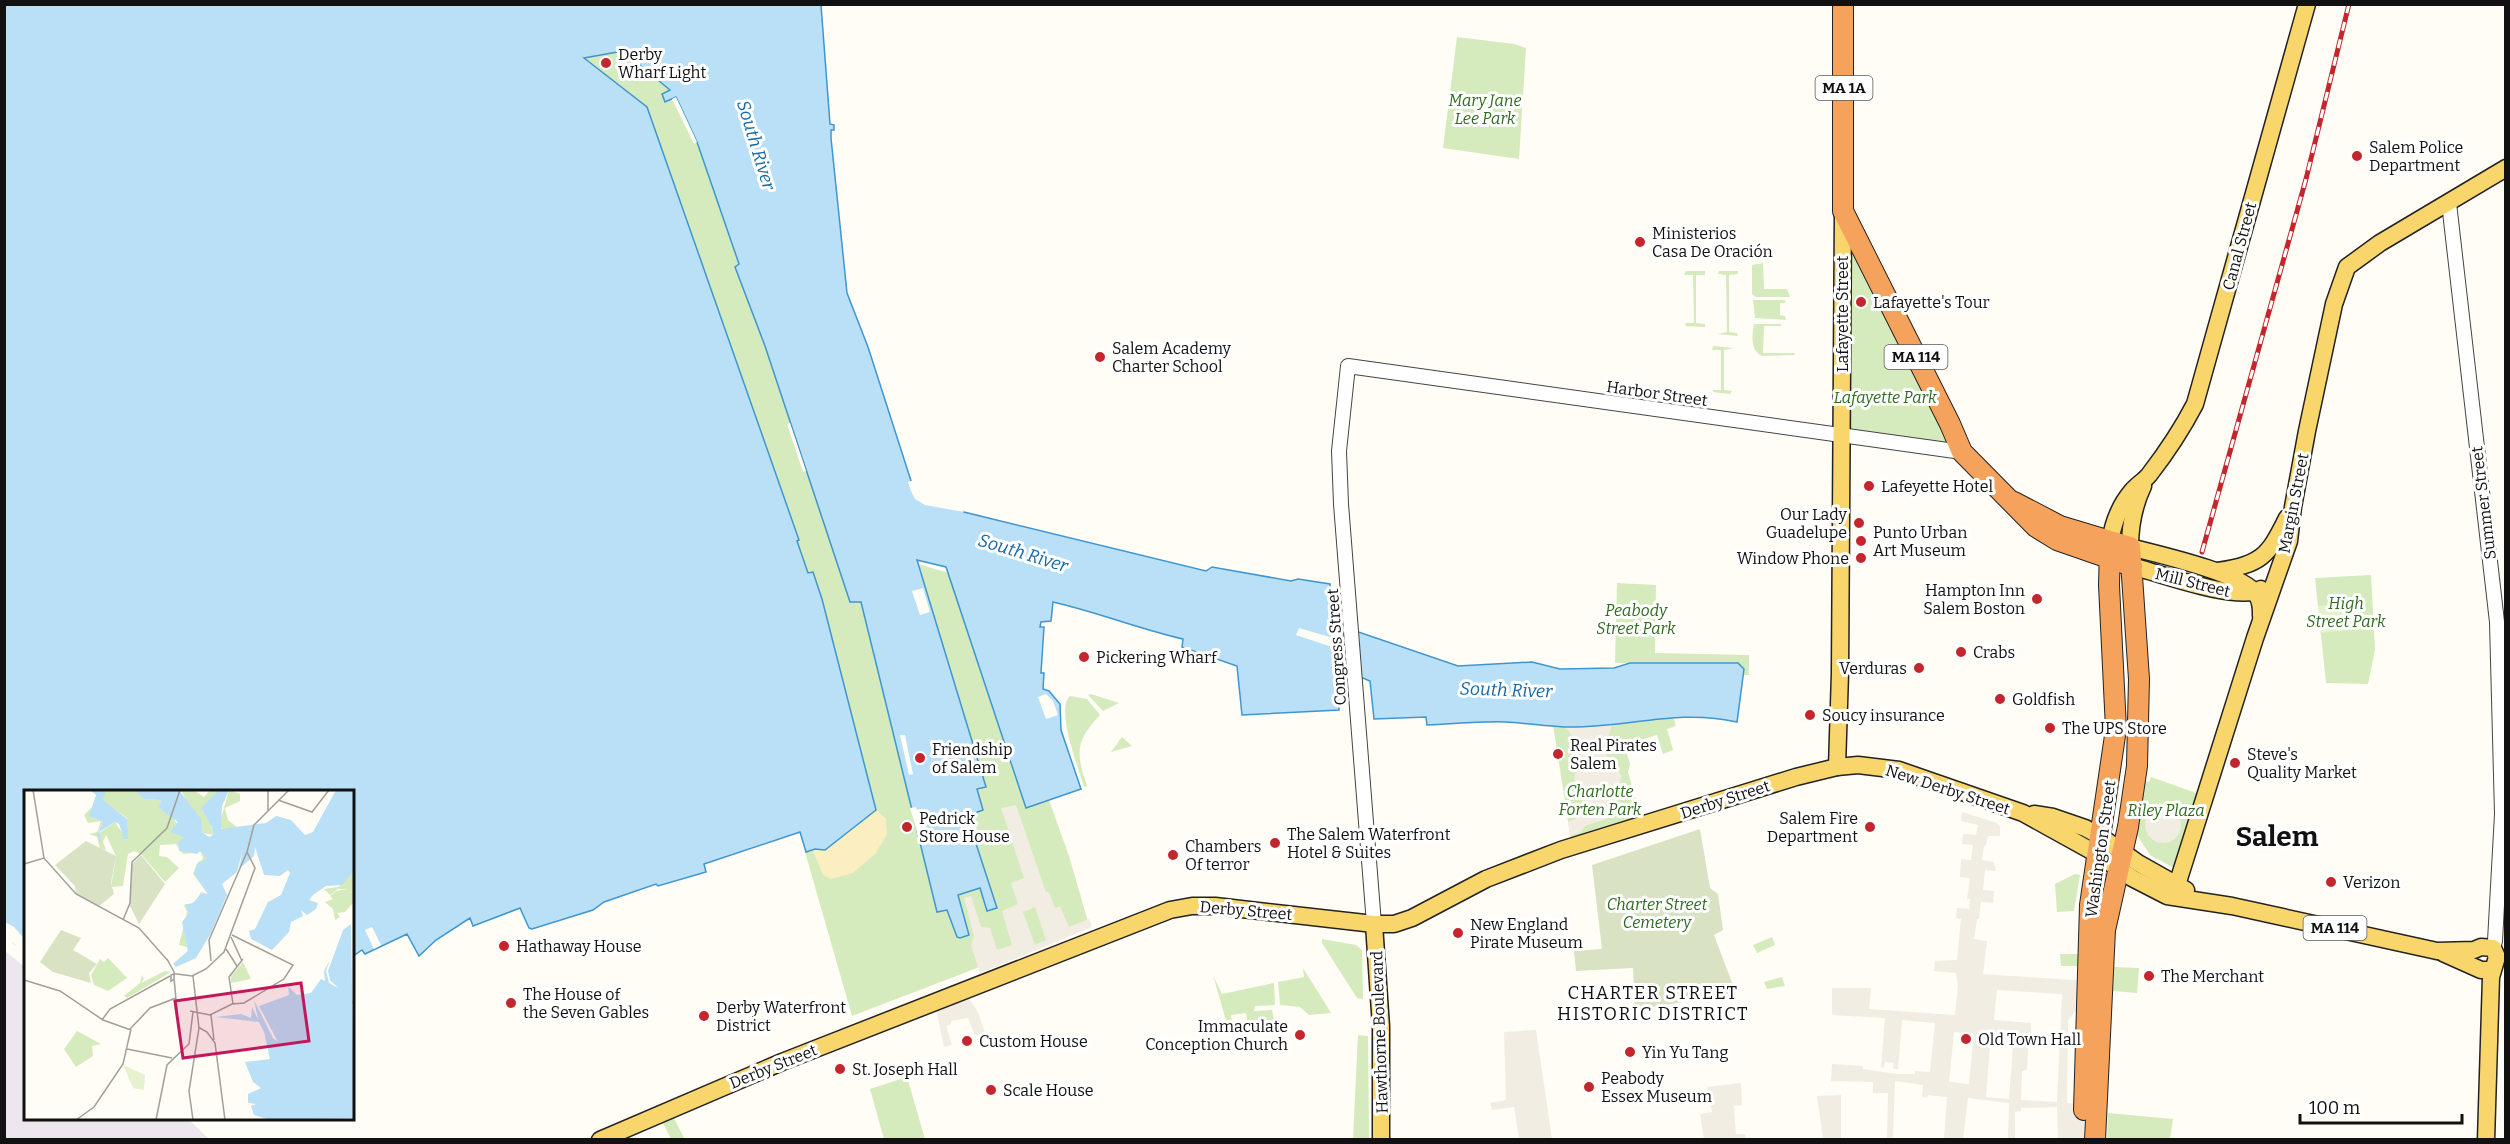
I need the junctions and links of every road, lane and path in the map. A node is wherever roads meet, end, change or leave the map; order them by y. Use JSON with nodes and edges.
{"nodes":[{"id":1,"x":1843,"y":4,"type":"edge"},
{"id":2,"x":2307,"y":4,"type":"edge"},
{"id":3,"x":2505,"y":168,"type":"edge"},
{"id":4,"x":2449,"y":203,"type":"junction"},
{"id":5,"x":1843,"y":211,"type":"junction"},
{"id":6,"x":1348,"y":366,"type":"joint"},
{"id":7,"x":1841,"y":435,"type":"junction"},
{"id":8,"x":1962,"y":452,"type":"junction"},
{"id":9,"x":2148,"y":476,"type":"junction"},
{"id":10,"x":2293,"y":507,"type":"junction"},
{"id":11,"x":2110,"y":550,"type":"junction"},
{"id":12,"x":2131,"y":557,"type":"junction"},
{"id":13,"x":2217,"y":571,"type":"junction"},
{"id":14,"x":2276,"y":579,"type":"junction"},
{"id":15,"x":2256,"y":592,"type":"junction"},
{"id":16,"x":2261,"y":620,"type":"junction"},
{"id":17,"x":1837,"y":767,"type":"junction"},
{"id":18,"x":2504,"y":813,"type":"edge"},
{"id":19,"x":2098,"y":845,"type":"junction"},
{"id":20,"x":2120,"y":860,"type":"junction"},
{"id":21,"x":2177,"y":885,"type":"junction"},
{"id":22,"x":2232,"y":906,"type":"junction"},
{"id":23,"x":1374,"y":924,"type":"junction"},
{"id":24,"x":2483,"y":959,"type":"junction"},
{"id":25,"x":2486,"y":1138,"type":"edge"},
{"id":26,"x":600,"y":1140,"type":"edge"},
{"id":27,"x":1381,"y":1140,"type":"edge"},
{"id":28,"x":2085,"y":1140,"type":"edge"},
{"id":29,"x":2095,"y":1140,"type":"edge"}],
"edges":[{"from":1,"to":5,"type":"highway","name":"Lafayette Street","number":"MA 1A"},
{"from":2,"to":9,"type":"main road","name":"Canal Street"},
{"from":3,"to":4,"type":"main road","name":"Margin Street"},
{"from":4,"to":10,"type":"main road","name":"Margin Street"},
{"from":4,"to":18,"type":"street","name":"Summer Street"},
{"from":5,"to":7,"type":"main road","name":"Lafayette Street","number":"MA 1A"},
{"from":5,"to":8,"type":"highway","number":"MA 114"},
{"from":6,"to":7,"type":"street","name":"Harbor Street"},
{"from":6,"to":23,"type":"street","name":"Congress Street"},
{"from":7,"to":8,"type":"street","name":"Harbor Street"},
{"from":7,"to":17,"type":"main road","name":"Lafayette Street","number":"MA 1A"},
{"from":8,"to":11,"type":"highway","number":"MA 114"},
{"from":9,"to":11,"type":"main road","name":"Canal Street"},
{"from":9,"to":12,"type":"main road","name":"Canal Street"},
{"from":10,"to":13,"type":"main road","name":"Mill Street"},
{"from":10,"to":14,"type":"main road","name":"Margin Street"},
{"from":11,"to":12,"type":"highway","number":"MA 114"},
{"from":11,"to":19,"type":"highway","name":"Washington Street"},
{"from":12,"to":13,"type":"main road","name":"Mill Street"},
{"from":12,"to":15,"type":"main road","name":"Mill Street"},
{"from":12,"to":20,"type":"highway","name":"Washington Street"},
{"from":13,"to":15,"type":"main road","name":"Mill Street"},
{"from":14,"to":15,"type":"main road"},
{"from":14,"to":16,"type":"main road","name":"Margin Street"},
{"from":15,"to":16,"type":"main road"},
{"from":16,"to":21,"type":"main road","name":"Margin Street"},
{"from":17,"to":19,"type":"main road","name":"New Derby Street"},
{"from":17,"to":23,"type":"main road","name":"Derby Street"},
{"from":18,"to":24,"type":"street","name":"Summer Street"},
{"from":19,"to":20,"type":"main road","name":"New Derby Street"},
{"from":19,"to":28,"type":"highway","name":"Washington Street"},
{"from":20,"to":21,"type":"main road","number":"MA 114"},
{"from":20,"to":22,"type":"main road","number":"MA 114"},
{"from":20,"to":29,"type":"highway","name":"Washington Street"},
{"from":21,"to":22,"type":"main road","number":"MA 114"},
{"from":22,"to":24,"type":"main road","number":"MA 114"},
{"from":23,"to":26,"type":"main road","name":"Derby Street"},
{"from":23,"to":27,"type":"main road","name":"Hawthorne Boulevard"},
{"from":24,"to":25,"type":"main road","name":"Summer Street"}]}
